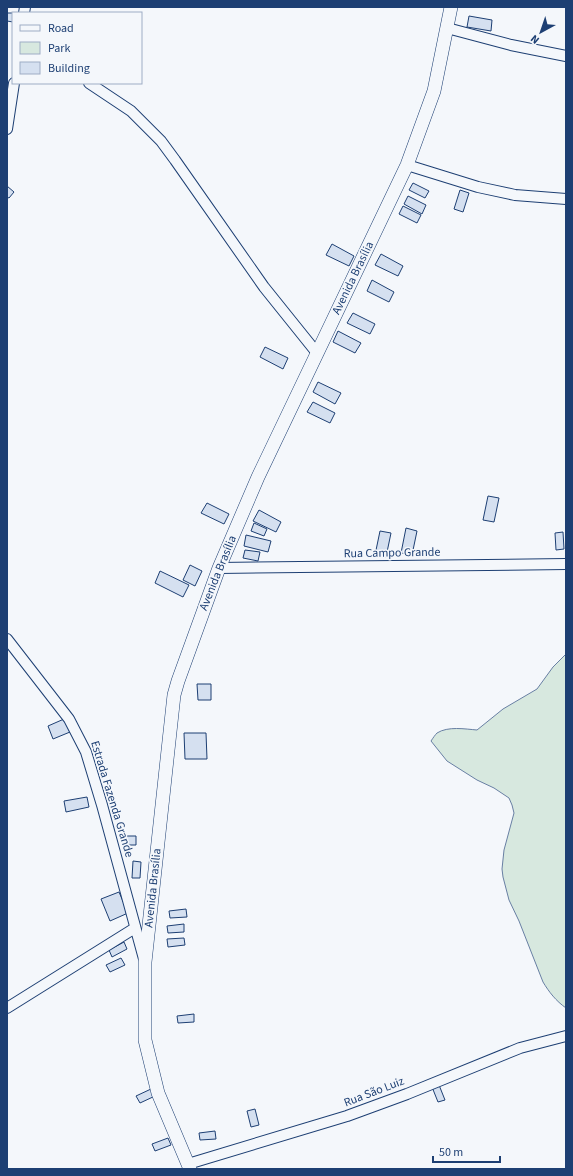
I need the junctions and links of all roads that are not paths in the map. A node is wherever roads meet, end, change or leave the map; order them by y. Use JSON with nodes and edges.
{"nodes":[{"id":1,"x":451,"y":7,"type":"edge"},
{"id":2,"x":447,"y":28,"type":"junction"},
{"id":3,"x":566,"y":56,"type":"edge"},
{"id":4,"x":14,"y":84,"type":"edge"},
{"id":5,"x":90,"y":84,"type":"edge"},
{"id":6,"x":7,"y":129,"type":"edge"},
{"id":7,"x":406,"y":165,"type":"junction"},
{"id":8,"x":566,"y":199,"type":"edge"},
{"id":9,"x":317,"y":353,"type":"junction"},
{"id":10,"x":566,"y":564,"type":"edge"},
{"id":11,"x":219,"y":568,"type":"junction"},
{"id":12,"x":7,"y":639,"type":"edge"},
{"id":13,"x":135,"y":928,"type":"junction"},
{"id":14,"x":145,"y":962,"type":"junction"},
{"id":15,"x":7,"y":1008,"type":"edge"},
{"id":16,"x":566,"y":1036,"type":"edge"},
{"id":17,"x":189,"y":1167,"type":"edge"}],
"edges":[{"from":1,"to":2,"type":"main road","name":"Avenida Brasília"},
{"from":2,"to":3,"type":"street"},
{"from":2,"to":7,"type":"main road","name":"Avenida Brasília"},
{"from":4,"to":6,"type":"street"},
{"from":5,"to":9,"type":"street"},
{"from":7,"to":8,"type":"street"},
{"from":7,"to":9,"type":"main road","name":"Avenida Brasília"},
{"from":9,"to":11,"type":"main road","name":"Avenida Brasília"},
{"from":10,"to":11,"type":"street","name":"Rua Campo Grande"},
{"from":11,"to":14,"type":"main road","name":"Avenida Brasília"},
{"from":12,"to":13,"type":"street","name":"Estrada Fazenda Grande"},
{"from":13,"to":14,"type":"street","name":"Estrada Fazenda Grande"},
{"from":13,"to":15,"type":"street"},
{"from":14,"to":17,"type":"main road","name":"Avenida Brasília"},
{"from":16,"to":17,"type":"street","name":"Rua São Luiz"}]}
